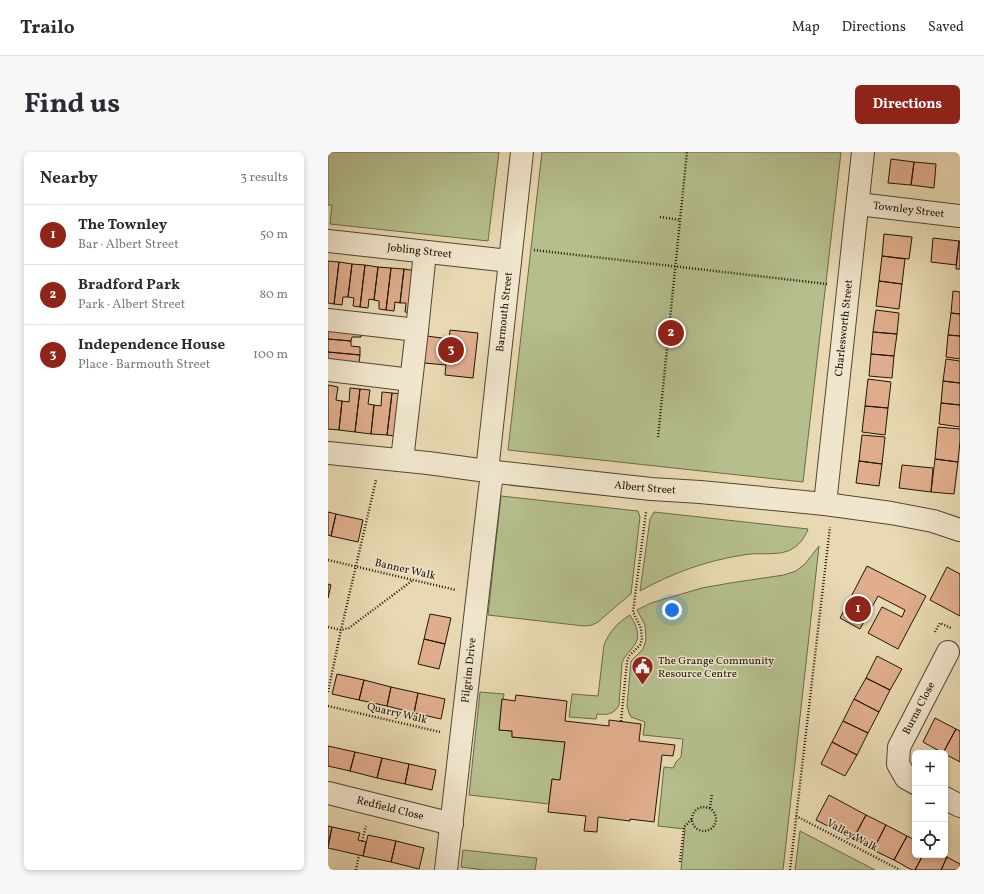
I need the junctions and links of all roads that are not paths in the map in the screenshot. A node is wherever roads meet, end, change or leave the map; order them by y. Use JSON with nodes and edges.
{"nodes":[{"id":1,"x":522,"y":152,"type":"edge"},
{"id":2,"x":864,"y":152,"type":"edge"},
{"id":3,"x":858,"y":204,"type":"junction"},
{"id":4,"x":960,"y":216,"type":"edge"},
{"id":5,"x":328,"y":241,"type":"edge"},
{"id":6,"x":425,"y":252,"type":"junction"},
{"id":7,"x":511,"y":254,"type":"junction"},
{"id":8,"x":328,"y":320,"type":"edge"},
{"id":9,"x":417,"y":330,"type":"junction"},
{"id":10,"x":328,"y":370,"type":"edge"},
{"id":11,"x":411,"y":380,"type":"junction"},
{"id":12,"x":328,"y":453,"type":"edge"},
{"id":13,"x":402,"y":460,"type":"junction"},
{"id":14,"x":490,"y":471,"type":"junction"},
{"id":15,"x":829,"y":505,"type":"junction"},
{"id":16,"x":960,"y":530,"type":"edge"},
{"id":17,"x":948,"y":652,"type":"dead end"},
{"id":18,"x":912,"y":781,"type":"edge"},
{"id":19,"x":328,"y":793,"type":"edge"},
{"id":20,"x":948,"y":800,"type":"edge"},
{"id":21,"x":960,"y":806,"type":"edge"},
{"id":22,"x":452,"y":824,"type":"junction"},
{"id":23,"x":446,"y":870,"type":"edge"}],
"edges":[{"from":1,"to":7,"type":"street","name":"Barmouth Street"},
{"from":2,"to":3,"type":"street","name":"Charlesworth Street"},
{"from":3,"to":4,"type":"street","name":"Townley Street"},
{"from":3,"to":15,"type":"street","name":"Charlesworth Street"},
{"from":5,"to":6,"type":"street","name":"Jobling Street"},
{"from":6,"to":7,"type":"street","name":"Jobling Street"},
{"from":6,"to":9,"type":"street"},
{"from":7,"to":14,"type":"street","name":"Barmouth Street"},
{"from":8,"to":9,"type":"street"},
{"from":9,"to":11,"type":"street"},
{"from":10,"to":11,"type":"street"},
{"from":11,"to":13,"type":"street"},
{"from":12,"to":13,"type":"street","name":"Albert Street"},
{"from":13,"to":14,"type":"street","name":"Albert Street"},
{"from":14,"to":15,"type":"street","name":"Albert Street"},
{"from":14,"to":22,"type":"street","name":"Pilgrim Drive"},
{"from":15,"to":16,"type":"street","name":"Albert Street"},
{"from":17,"to":18,"type":"street","name":"Burns Close"},
{"from":19,"to":22,"type":"street","name":"Redfield Close"},
{"from":20,"to":21,"type":"street"},
{"from":22,"to":23,"type":"street","name":"Pilgrim Drive"}]}
